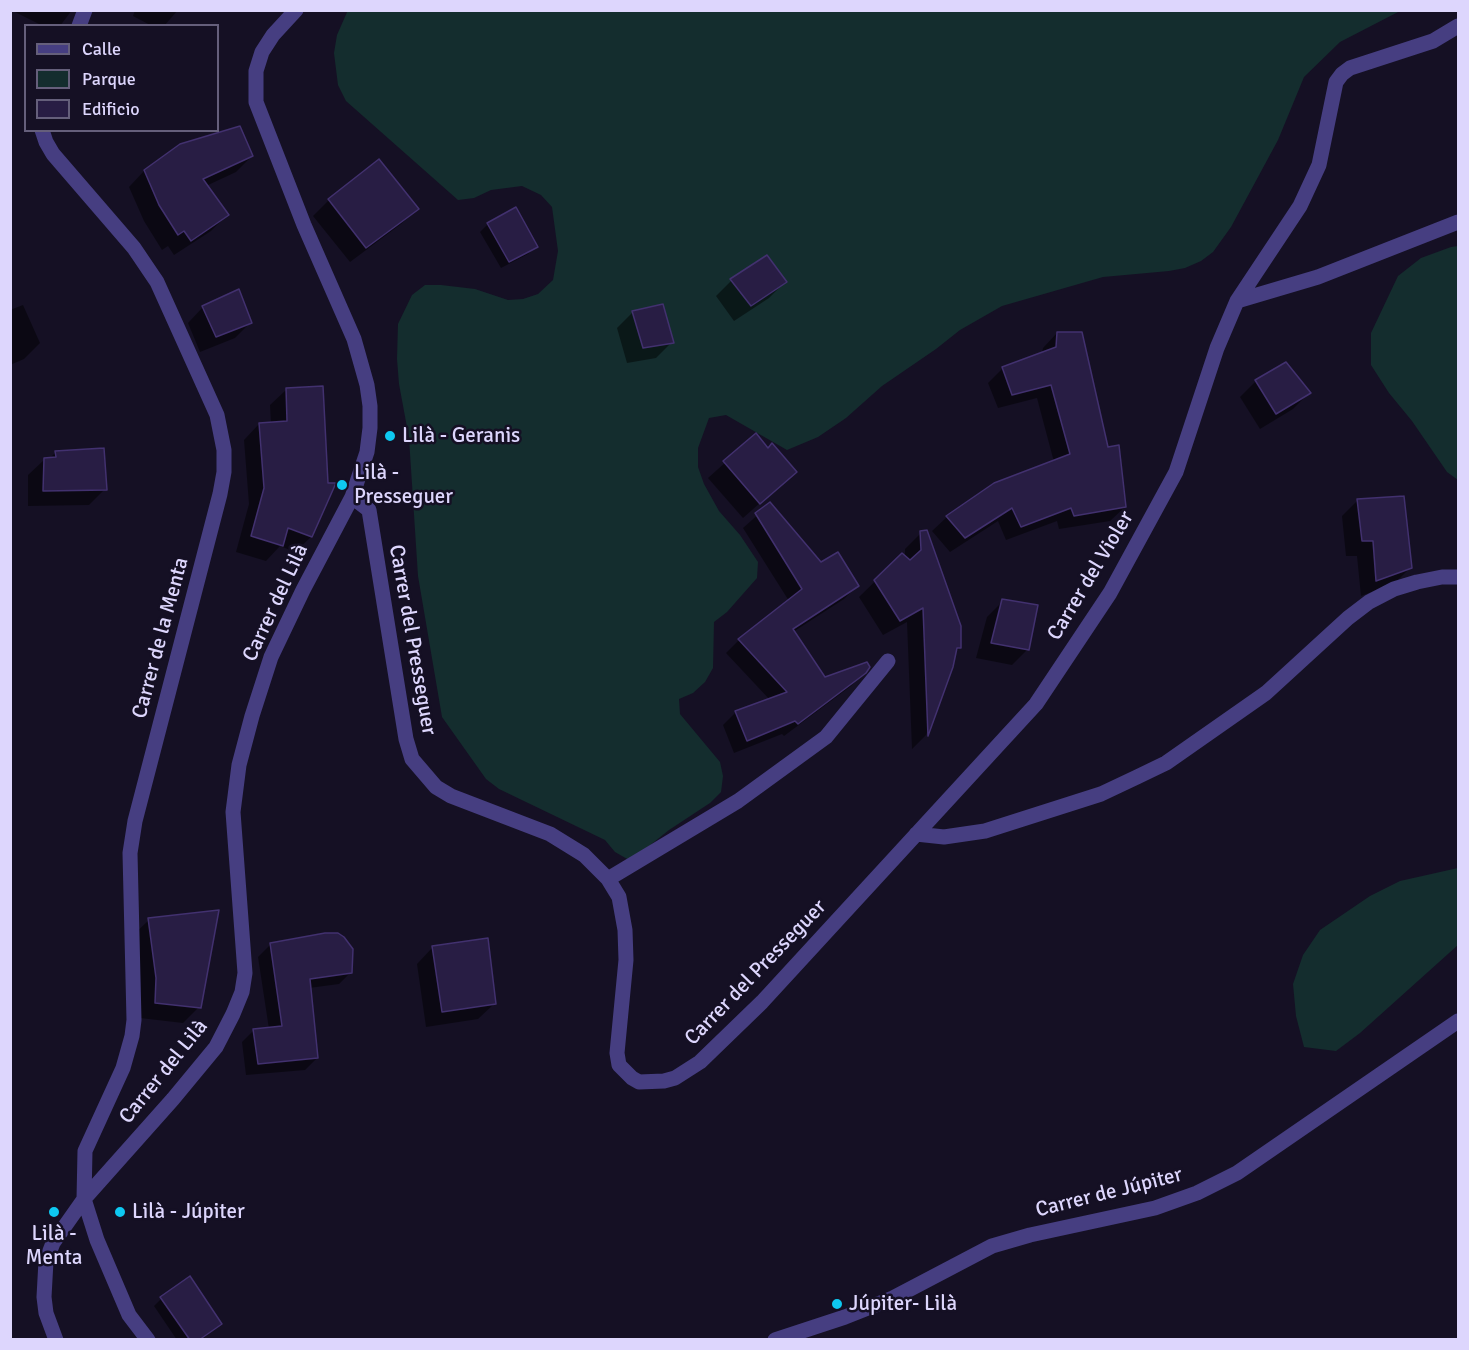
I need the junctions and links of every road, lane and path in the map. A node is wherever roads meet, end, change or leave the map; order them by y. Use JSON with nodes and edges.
{"nodes":[{"id":1,"x":296,"y":10,"type":"edge"},
{"id":2,"x":1458,"y":26,"type":"edge"},
{"id":3,"x":43,"y":132,"type":"edge"},
{"id":4,"x":1458,"y":222,"type":"edge"},
{"id":5,"x":1237,"y":301,"type":"junction"},
{"id":6,"x":352,"y":497,"type":"junction"},
{"id":7,"x":1458,"y":577,"type":"edge"},
{"id":8,"x":888,"y":661,"type":"dead end"},
{"id":9,"x":916,"y":834,"type":"junction"},
{"id":10,"x":608,"y":879,"type":"junction"},
{"id":11,"x":1458,"y":1021,"type":"edge"},
{"id":12,"x":84,"y":1199,"type":"junction"},
{"id":13,"x":56,"y":1340,"type":"edge"},
{"id":14,"x":148,"y":1340,"type":"edge"},
{"id":15,"x":775,"y":1340,"type":"edge"}],
"edges":[{"from":1,"to":6,"type":"street","name":"Carrer del Lilà"},
{"from":2,"to":5,"type":"street","name":"Carrer del Violer"},
{"from":3,"to":12,"type":"street","name":"Carrer de la Menta"},
{"from":4,"to":5,"type":"street"},
{"from":5,"to":9,"type":"street","name":"Carrer del Violer"},
{"from":6,"to":10,"type":"street","name":"Carrer del Presseguer"},
{"from":6,"to":12,"type":"street","name":"Carrer del Lilà"},
{"from":7,"to":9,"type":"street"},
{"from":8,"to":10,"type":"street"},
{"from":9,"to":10,"type":"street","name":"Carrer del Presseguer"},
{"from":11,"to":15,"type":"street","name":"Carrer de Júpiter"},
{"from":12,"to":13,"type":"street","name":"Carrer del Lilà"},
{"from":12,"to":14,"type":"street"}]}
